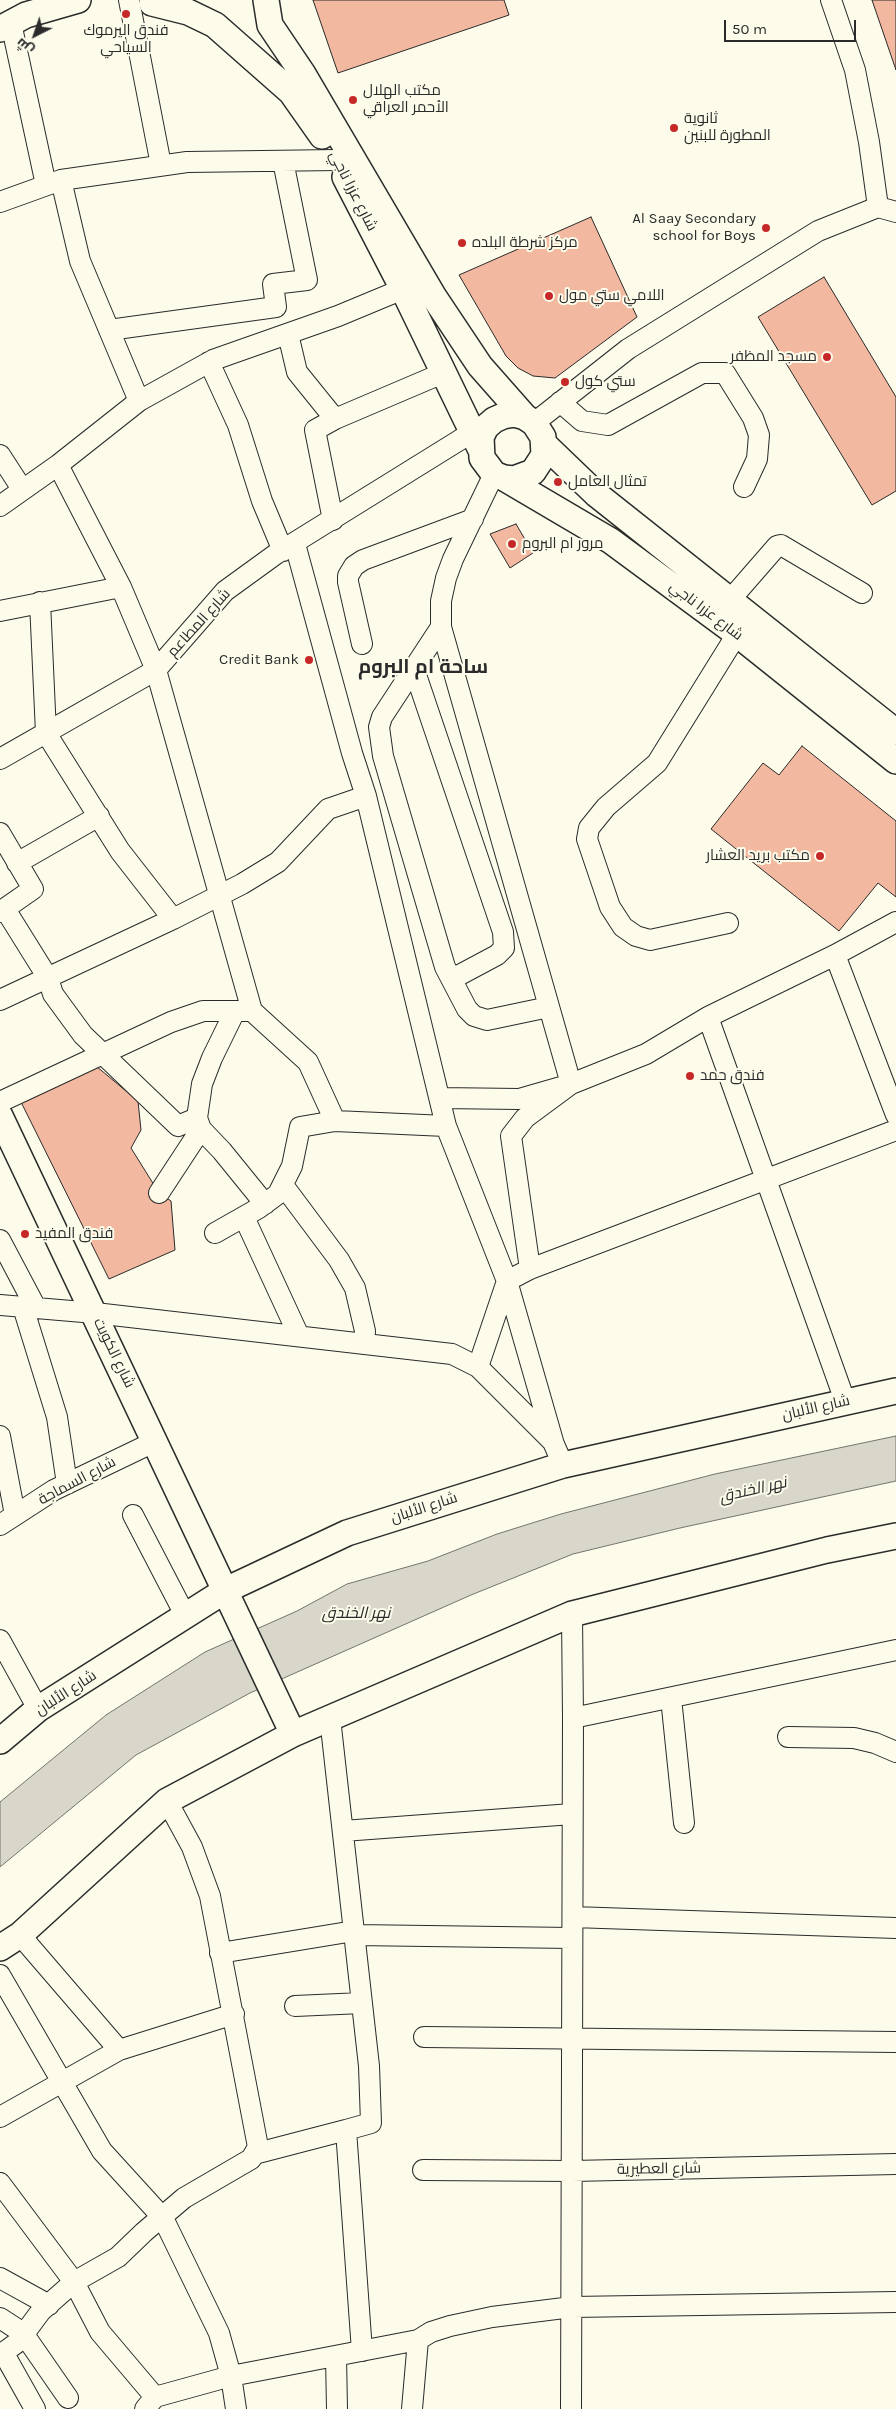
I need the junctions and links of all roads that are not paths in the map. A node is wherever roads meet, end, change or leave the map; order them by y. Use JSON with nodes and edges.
{"nodes":[{"id":1,"x":78,"y":0,"type":"edge"},
{"id":2,"x":266,"y":0,"type":"edge"},
{"id":3,"x":831,"y":0,"type":"edge"},
{"id":4,"x":147,"y":1,"type":"edge"},
{"id":5,"x":5,"y":26,"type":"edge"},
{"id":6,"x":336,"y":160,"type":"junction"},
{"id":7,"x":283,"y":161,"type":"junction"},
{"id":8,"x":161,"y":165,"type":"junction"},
{"id":9,"x":54,"y":183,"type":"junction"},
{"id":10,"x":0,"y":202,"type":"edge"},
{"id":11,"x":887,"y":209,"type":"edge"},
{"id":12,"x":403,"y":289,"type":"junction"},
{"id":13,"x":109,"y":330,"type":"junction"},
{"id":14,"x":288,"y":334,"type":"junction"},
{"id":15,"x":209,"y":362,"type":"junction"},
{"id":16,"x":443,"y":373,"type":"junction"},
{"id":17,"x":139,"y":401,"type":"junction"},
{"id":18,"x":560,"y":402,"type":"junction"},
{"id":19,"x":335,"y":419,"type":"junction"},
{"id":20,"x":529,"y":420,"type":"junction"},
{"id":21,"x":475,"y":440,"type":"junction"},
{"id":22,"x":545,"y":445,"type":"junction"},
{"id":23,"x":0,"y":455,"type":"edge"},
{"id":24,"x":58,"y":465,"type":"junction"},
{"id":25,"x":499,"y":476,"type":"junction"},
{"id":26,"x":744,"y":486,"type":"dead end"},
{"id":27,"x":22,"y":489,"type":"junction"},
{"id":28,"x":0,"y":506,"type":"edge"},
{"id":29,"x":473,"y":519,"type":"junction"},
{"id":30,"x":333,"y":520,"type":"junction"},
{"id":31,"x":289,"y":547,"type":"junction"},
{"id":32,"x":121,"y":587,"type":"junction"},
{"id":33,"x":862,"y":593,"type":"dead end"},
{"id":34,"x":730,"y":600,"type":"junction"},
{"id":35,"x":40,"y":602,"type":"junction"},
{"id":36,"x":0,"y":611,"type":"edge"},
{"id":37,"x":441,"y":627,"type":"junction"},
{"id":38,"x":737,"y":634,"type":"junction"},
{"id":39,"x":362,"y":644,"type":"dead end"},
{"id":40,"x":414,"y":669,"type":"junction"},
{"id":41,"x":156,"y":670,"type":"junction"},
{"id":42,"x":896,"y":732,"type":"edge"},
{"id":43,"x":46,"y":733,"type":"junction"},
{"id":44,"x":0,"y":760,"type":"edge"},
{"id":45,"x":896,"y":760,"type":"edge"},
{"id":46,"x":366,"y":796,"type":"junction"},
{"id":47,"x":99,"y":816,"type":"junction"},
{"id":48,"x":0,"y":833,"type":"edge"},
{"id":49,"x":17,"y":863,"type":"junction"},
{"id":50,"x":219,"y":896,"type":"junction"},
{"id":51,"x":2,"y":910,"type":"edge"},
{"id":52,"x":173,"y":919,"type":"junction"},
{"id":53,"x":896,"y":922,"type":"edge"},
{"id":54,"x":728,"y":923,"type":"dead end"},
{"id":55,"x":835,"y":955,"type":"junction"},
{"id":56,"x":48,"y":978,"type":"junction"},
{"id":57,"x":452,"y":979,"type":"junction"},
{"id":58,"x":0,"y":1000,"type":"edge"},
{"id":59,"x":549,"y":1007,"type":"junction"},
{"id":60,"x":243,"y":1011,"type":"junction"},
{"id":61,"x":708,"y":1017,"type":"junction"},
{"id":62,"x":104,"y":1054,"type":"junction"},
{"id":63,"x":571,"y":1084,"type":"junction"},
{"id":64,"x":440,"y":1098,"type":"junction"},
{"id":65,"x":0,"y":1102,"type":"edge"},
{"id":66,"x":896,"y":1115,"type":"edge"},
{"id":67,"x":0,"y":1116,"type":"edge"},
{"id":68,"x":335,"y":1121,"type":"junction"},
{"id":69,"x":446,"y":1126,"type":"junction"},
{"id":70,"x":197,"y":1129,"type":"junction"},
{"id":71,"x":896,"y":1130,"type":"edge"},
{"id":72,"x":766,"y":1180,"type":"junction"},
{"id":73,"x":283,"y":1185,"type":"junction"},
{"id":74,"x":159,"y":1193,"type":"dead end"},
{"id":75,"x":264,"y":1204,"type":"junction"},
{"id":76,"x":244,"y":1217,"type":"junction"},
{"id":77,"x":215,"y":1234,"type":"dead end"},
{"id":78,"x":0,"y":1240,"type":"edge"},
{"id":79,"x":530,"y":1269,"type":"junction"},
{"id":80,"x":508,"y":1281,"type":"junction"},
{"id":81,"x":0,"y":1306,"type":"edge"},
{"id":82,"x":30,"y":1308,"type":"junction"},
{"id":83,"x":94,"y":1313,"type":"junction"},
{"id":84,"x":299,"y":1336,"type":"junction"},
{"id":85,"x":364,"y":1344,"type":"junction"},
{"id":86,"x":478,"y":1367,"type":"junction"},
{"id":87,"x":896,"y":1391,"type":"edge"},
{"id":88,"x":845,"y":1401,"type":"junction"},
{"id":89,"x":0,"y":1436,"type":"edge"},
{"id":90,"x":156,"y":1441,"type":"junction"},
{"id":91,"x":553,"y":1442,"type":"junction"},
{"id":92,"x":563,"y":1465,"type":"junction"},
{"id":93,"x":67,"y":1484,"type":"junction"},
{"id":94,"x":133,"y":1515,"type":"dead end"},
{"id":95,"x":8,"y":1520,"type":"edge"},
{"id":96,"x":896,"y":1536,"type":"edge"},
{"id":97,"x":230,"y":1598,"type":"junction"},
{"id":98,"x":572,"y":1614,"type":"junction"},
{"id":99,"x":185,"y":1616,"type":"junction"},
{"id":100,"x":0,"y":1640,"type":"edge"},
{"id":101,"x":896,"y":1650,"type":"edge"},
{"id":102,"x":671,"y":1698,"type":"junction"},
{"id":103,"x":38,"y":1710,"type":"junction"},
{"id":104,"x":330,"y":1718,"type":"junction"},
{"id":105,"x":573,"y":1718,"type":"junction"},
{"id":106,"x":289,"y":1725,"type":"junction"},
{"id":107,"x":788,"y":1737,"type":"dead end"},
{"id":108,"x":0,"y":1741,"type":"edge"},
{"id":109,"x":896,"y":1752,"type":"edge"},
{"id":110,"x":167,"y":1801,"type":"junction"},
{"id":111,"x":572,"y":1814,"type":"junction"},
{"id":112,"x":684,"y":1823,"type":"dead end"},
{"id":113,"x":343,"y":1830,"type":"junction"},
{"id":114,"x":573,"y":1917,"type":"junction"},
{"id":115,"x":896,"y":1928,"type":"edge"},
{"id":116,"x":355,"y":1933,"type":"junction"},
{"id":117,"x":572,"y":1938,"type":"junction"},
{"id":118,"x":10,"y":1941,"type":"edge"},
{"id":119,"x":220,"y":1953,"type":"junction"},
{"id":120,"x":0,"y":1975,"type":"edge"},
{"id":121,"x":362,"y":2003,"type":"junction"},
{"id":122,"x":295,"y":2006,"type":"dead end"},
{"id":123,"x":234,"y":2014,"type":"junction"},
{"id":124,"x":424,"y":2037,"type":"dead end"},
{"id":125,"x":572,"y":2038,"type":"junction"},
{"id":126,"x":896,"y":2042,"type":"edge"},
{"id":127,"x":119,"y":2050,"type":"junction"},
{"id":128,"x":62,"y":2084,"type":"junction"},
{"id":129,"x":0,"y":2117,"type":"edge"},
{"id":130,"x":346,"y":2130,"type":"junction"},
{"id":131,"x":254,"y":2154,"type":"junction"},
{"id":132,"x":896,"y":2164,"type":"edge"},
{"id":133,"x":422,"y":2170,"type":"dead end"},
{"id":134,"x":572,"y":2171,"type":"junction"},
{"id":135,"x":0,"y":2183,"type":"edge"},
{"id":136,"x":163,"y":2218,"type":"junction"},
{"id":137,"x":0,"y":2278,"type":"edge"},
{"id":138,"x":74,"y":2282,"type":"junction"},
{"id":139,"x":896,"y":2302,"type":"edge"},
{"id":140,"x":49,"y":2305,"type":"junction"},
{"id":141,"x":572,"y":2307,"type":"junction"},
{"id":142,"x":0,"y":2318,"type":"edge"},
{"id":143,"x":23,"y":2333,"type":"junction"},
{"id":144,"x":418,"y":2340,"type":"junction"},
{"id":145,"x":362,"y":2351,"type":"junction"},
{"id":146,"x":2,"y":2354,"type":"edge"},
{"id":147,"x":336,"y":2356,"type":"junction"},
{"id":148,"x":231,"y":2376,"type":"junction"},
{"id":149,"x":68,"y":2398,"type":"dead end"},
{"id":150,"x":150,"y":2403,"type":"edge"},
{"id":151,"x":35,"y":2409,"type":"edge"},
{"id":152,"x":236,"y":2409,"type":"edge"},
{"id":153,"x":337,"y":2409,"type":"edge"},
{"id":154,"x":412,"y":2409,"type":"edge"},
{"id":155,"x":572,"y":2409,"type":"edge"}],
"edges":[{"from":1,"to":5,"type":"main road"},
{"from":2,"to":20,"type":"main road","name":"شارع عزرا ناجي"},
{"from":3,"to":11,"type":"street"},
{"from":4,"to":6,"type":"main road","name":"شارع عزرا ناجي"},
{"from":4,"to":8,"type":"street"},
{"from":5,"to":9,"type":"street"},
{"from":6,"to":7,"type":"street"},
{"from":6,"to":12,"type":"main road","name":"شارع عزرا ناجي"},
{"from":7,"to":8,"type":"street"},
{"from":7,"to":13,"type":"street"},
{"from":8,"to":9,"type":"street"},
{"from":9,"to":10,"type":"street"},
{"from":9,"to":13,"type":"street"},
{"from":11,"to":18,"type":"street"},
{"from":12,"to":14,"type":"street"},
{"from":12,"to":16,"type":"main road","name":"شارع عزرا ناجي"},
{"from":13,"to":17,"type":"street"},
{"from":14,"to":15,"type":"street"},
{"from":14,"to":19,"type":"street"},
{"from":15,"to":17,"type":"street"},
{"from":15,"to":31,"type":"street"},
{"from":16,"to":19,"type":"street"},
{"from":16,"to":21,"type":"main road","name":"شارع عزرا ناجي"},
{"from":17,"to":24,"type":"street"},
{"from":18,"to":20,"type":"street"},
{"from":18,"to":26,"type":"street"},
{"from":19,"to":30,"type":"street"},
{"from":20,"to":21,"type":"main road"},
{"from":20,"to":22,"type":"main road"},
{"from":21,"to":25,"type":"main road"},
{"from":21,"to":30,"type":"street","name":"شارع المطاعم"},
{"from":22,"to":25,"type":"main road"},
{"from":22,"to":34,"type":"main road","name":"شارع عزرا ناجي"},
{"from":23,"to":27,"type":"street"},
{"from":24,"to":27,"type":"street"},
{"from":24,"to":32,"type":"street"},
{"from":25,"to":29,"type":"street"},
{"from":25,"to":38,"type":"main road","name":"شارع عزرا ناجي"},
{"from":27,"to":28,"type":"street"},
{"from":29,"to":37,"type":"street"},
{"from":29,"to":39,"type":"street"},
{"from":30,"to":31,"type":"street","name":"شارع المطاعم"},
{"from":31,"to":41,"type":"street","name":"شارع المطاعم"},
{"from":31,"to":46,"type":"street"},
{"from":32,"to":35,"type":"street"},
{"from":32,"to":41,"type":"street"},
{"from":33,"to":34,"type":"street"},
{"from":34,"to":42,"type":"main road","name":"شارع عزرا ناجي"},
{"from":35,"to":36,"type":"street"},
{"from":35,"to":43,"type":"street"},
{"from":37,"to":40,"type":"street"},
{"from":37,"to":59,"type":"street"},
{"from":38,"to":45,"type":"main road","name":"شارع عزرا ناجي"},
{"from":38,"to":54,"type":"street"},
{"from":40,"to":57,"type":"street"},
{"from":40,"to":57,"type":"street"},
{"from":41,"to":43,"type":"street","name":"شارع المطاعم"},
{"from":41,"to":50,"type":"street"},
{"from":43,"to":44,"type":"street","name":"شارع المطاعم"},
{"from":43,"to":47,"type":"street"},
{"from":46,"to":50,"type":"street"},
{"from":46,"to":64,"type":"street"},
{"from":47,"to":49,"type":"street"},
{"from":47,"to":52,"type":"street"},
{"from":48,"to":49,"type":"street"},
{"from":49,"to":51,"type":"street"},
{"from":50,"to":52,"type":"street"},
{"from":50,"to":60,"type":"street"},
{"from":51,"to":56,"type":"street"},
{"from":52,"to":56,"type":"street"},
{"from":53,"to":55,"type":"street"},
{"from":55,"to":61,"type":"street"},
{"from":55,"to":66,"type":"street"},
{"from":56,"to":58,"type":"street"},
{"from":56,"to":62,"type":"street"},
{"from":57,"to":59,"type":"street"},
{"from":59,"to":63,"type":"street"},
{"from":60,"to":62,"type":"street"},
{"from":60,"to":68,"type":"street"},
{"from":60,"to":70,"type":"street"},
{"from":61,"to":63,"type":"street"},
{"from":61,"to":72,"type":"street"},
{"from":62,"to":65,"type":"street"},
{"from":62,"to":70,"type":"street"},
{"from":63,"to":64,"type":"street"},
{"from":63,"to":79,"type":"street"},
{"from":64,"to":69,"type":"street"},
{"from":67,"to":83,"type":"main road","name":"شارع الكويت"},
{"from":68,"to":69,"type":"street"},
{"from":68,"to":73,"type":"street"},
{"from":69,"to":80,"type":"street"},
{"from":70,"to":74,"type":"street"},
{"from":70,"to":75,"type":"street"},
{"from":71,"to":72,"type":"street"},
{"from":72,"to":79,"type":"street"},
{"from":72,"to":88,"type":"street"},
{"from":73,"to":75,"type":"street"},
{"from":73,"to":85,"type":"street"},
{"from":75,"to":76,"type":"street"},
{"from":76,"to":77,"type":"street"},
{"from":76,"to":84,"type":"street"},
{"from":78,"to":82,"type":"street"},
{"from":79,"to":80,"type":"street"},
{"from":80,"to":86,"type":"street"},
{"from":80,"to":91,"type":"street"},
{"from":81,"to":82,"type":"street"},
{"from":82,"to":83,"type":"street"},
{"from":82,"to":93,"type":"street"},
{"from":83,"to":84,"type":"street"},
{"from":83,"to":90,"type":"main road","name":"شارع الكويت"},
{"from":84,"to":85,"type":"street"},
{"from":85,"to":86,"type":"street"},
{"from":86,"to":91,"type":"street"},
{"from":87,"to":88,"type":"main road","name":"شارع الألبان"},
{"from":88,"to":92,"type":"main road","name":"شارع الألبان"},
{"from":89,"to":95,"type":"street"},
{"from":90,"to":93,"type":"street","name":"شارع السماجة"},
{"from":90,"to":97,"type":"main road","name":"شارع الكويت"},
{"from":91,"to":92,"type":"street"},
{"from":92,"to":97,"type":"main road","name":"شارع الألبان"},
{"from":93,"to":95,"type":"street","name":"شارع السماجة"},
{"from":94,"to":99,"type":"street"},
{"from":96,"to":98,"type":"main road"},
{"from":97,"to":99,"type":"main road","name":"شارع الألبان"},
{"from":97,"to":106,"type":"main road","name":"شارع الكويت"},
{"from":98,"to":104,"type":"main road"},
{"from":98,"to":105,"type":"street"},
{"from":99,"to":103,"type":"main road","name":"شارع الألبان"},
{"from":100,"to":103,"type":"street"},
{"from":101,"to":102,"type":"street"},
{"from":102,"to":105,"type":"street"},
{"from":102,"to":112,"type":"street"},
{"from":103,"to":108,"type":"main road","name":"شارع الألبان"},
{"from":104,"to":106,"type":"main road"},
{"from":104,"to":113,"type":"street"},
{"from":105,"to":111,"type":"street"},
{"from":106,"to":110,"type":"main road"},
{"from":107,"to":109,"type":"street"},
{"from":110,"to":118,"type":"main road"},
{"from":110,"to":119,"type":"street"},
{"from":111,"to":113,"type":"street"},
{"from":111,"to":114,"type":"street"},
{"from":113,"to":116,"type":"street"},
{"from":114,"to":115,"type":"street"},
{"from":114,"to":117,"type":"street"},
{"from":116,"to":117,"type":"street"},
{"from":116,"to":119,"type":"street"},
{"from":116,"to":121,"type":"street"},
{"from":117,"to":125,"type":"street"},
{"from":118,"to":127,"type":"street"},
{"from":119,"to":123,"type":"street"},
{"from":120,"to":128,"type":"street"},
{"from":121,"to":122,"type":"street"},
{"from":121,"to":130,"type":"street"},
{"from":123,"to":127,"type":"street"},
{"from":123,"to":131,"type":"street"},
{"from":124,"to":125,"type":"street"},
{"from":125,"to":126,"type":"street"},
{"from":125,"to":134,"type":"street"},
{"from":127,"to":128,"type":"street"},
{"from":128,"to":129,"type":"street"},
{"from":128,"to":136,"type":"street"},
{"from":130,"to":131,"type":"street"},
{"from":130,"to":145,"type":"street"},
{"from":131,"to":136,"type":"street"},
{"from":132,"to":134,"type":"street","name":"شارع العطيرية"},
{"from":133,"to":134,"type":"street","name":"شارع العطيرية"},
{"from":134,"to":141,"type":"street"},
{"from":135,"to":138,"type":"street"},
{"from":136,"to":138,"type":"street"},
{"from":136,"to":148,"type":"street"},
{"from":137,"to":140,"type":"street"},
{"from":138,"to":140,"type":"street"},
{"from":138,"to":150,"type":"street"},
{"from":139,"to":141,"type":"street"},
{"from":140,"to":143,"type":"street"},
{"from":141,"to":144,"type":"street"},
{"from":141,"to":155,"type":"street"},
{"from":142,"to":143,"type":"street"},
{"from":143,"to":146,"type":"street"},
{"from":143,"to":149,"type":"street"},
{"from":144,"to":145,"type":"street"},
{"from":144,"to":154,"type":"street"},
{"from":145,"to":147,"type":"street"},
{"from":146,"to":151,"type":"street"},
{"from":147,"to":148,"type":"street"},
{"from":147,"to":153,"type":"street"},
{"from":148,"to":150,"type":"street"},
{"from":148,"to":152,"type":"street"}]}
